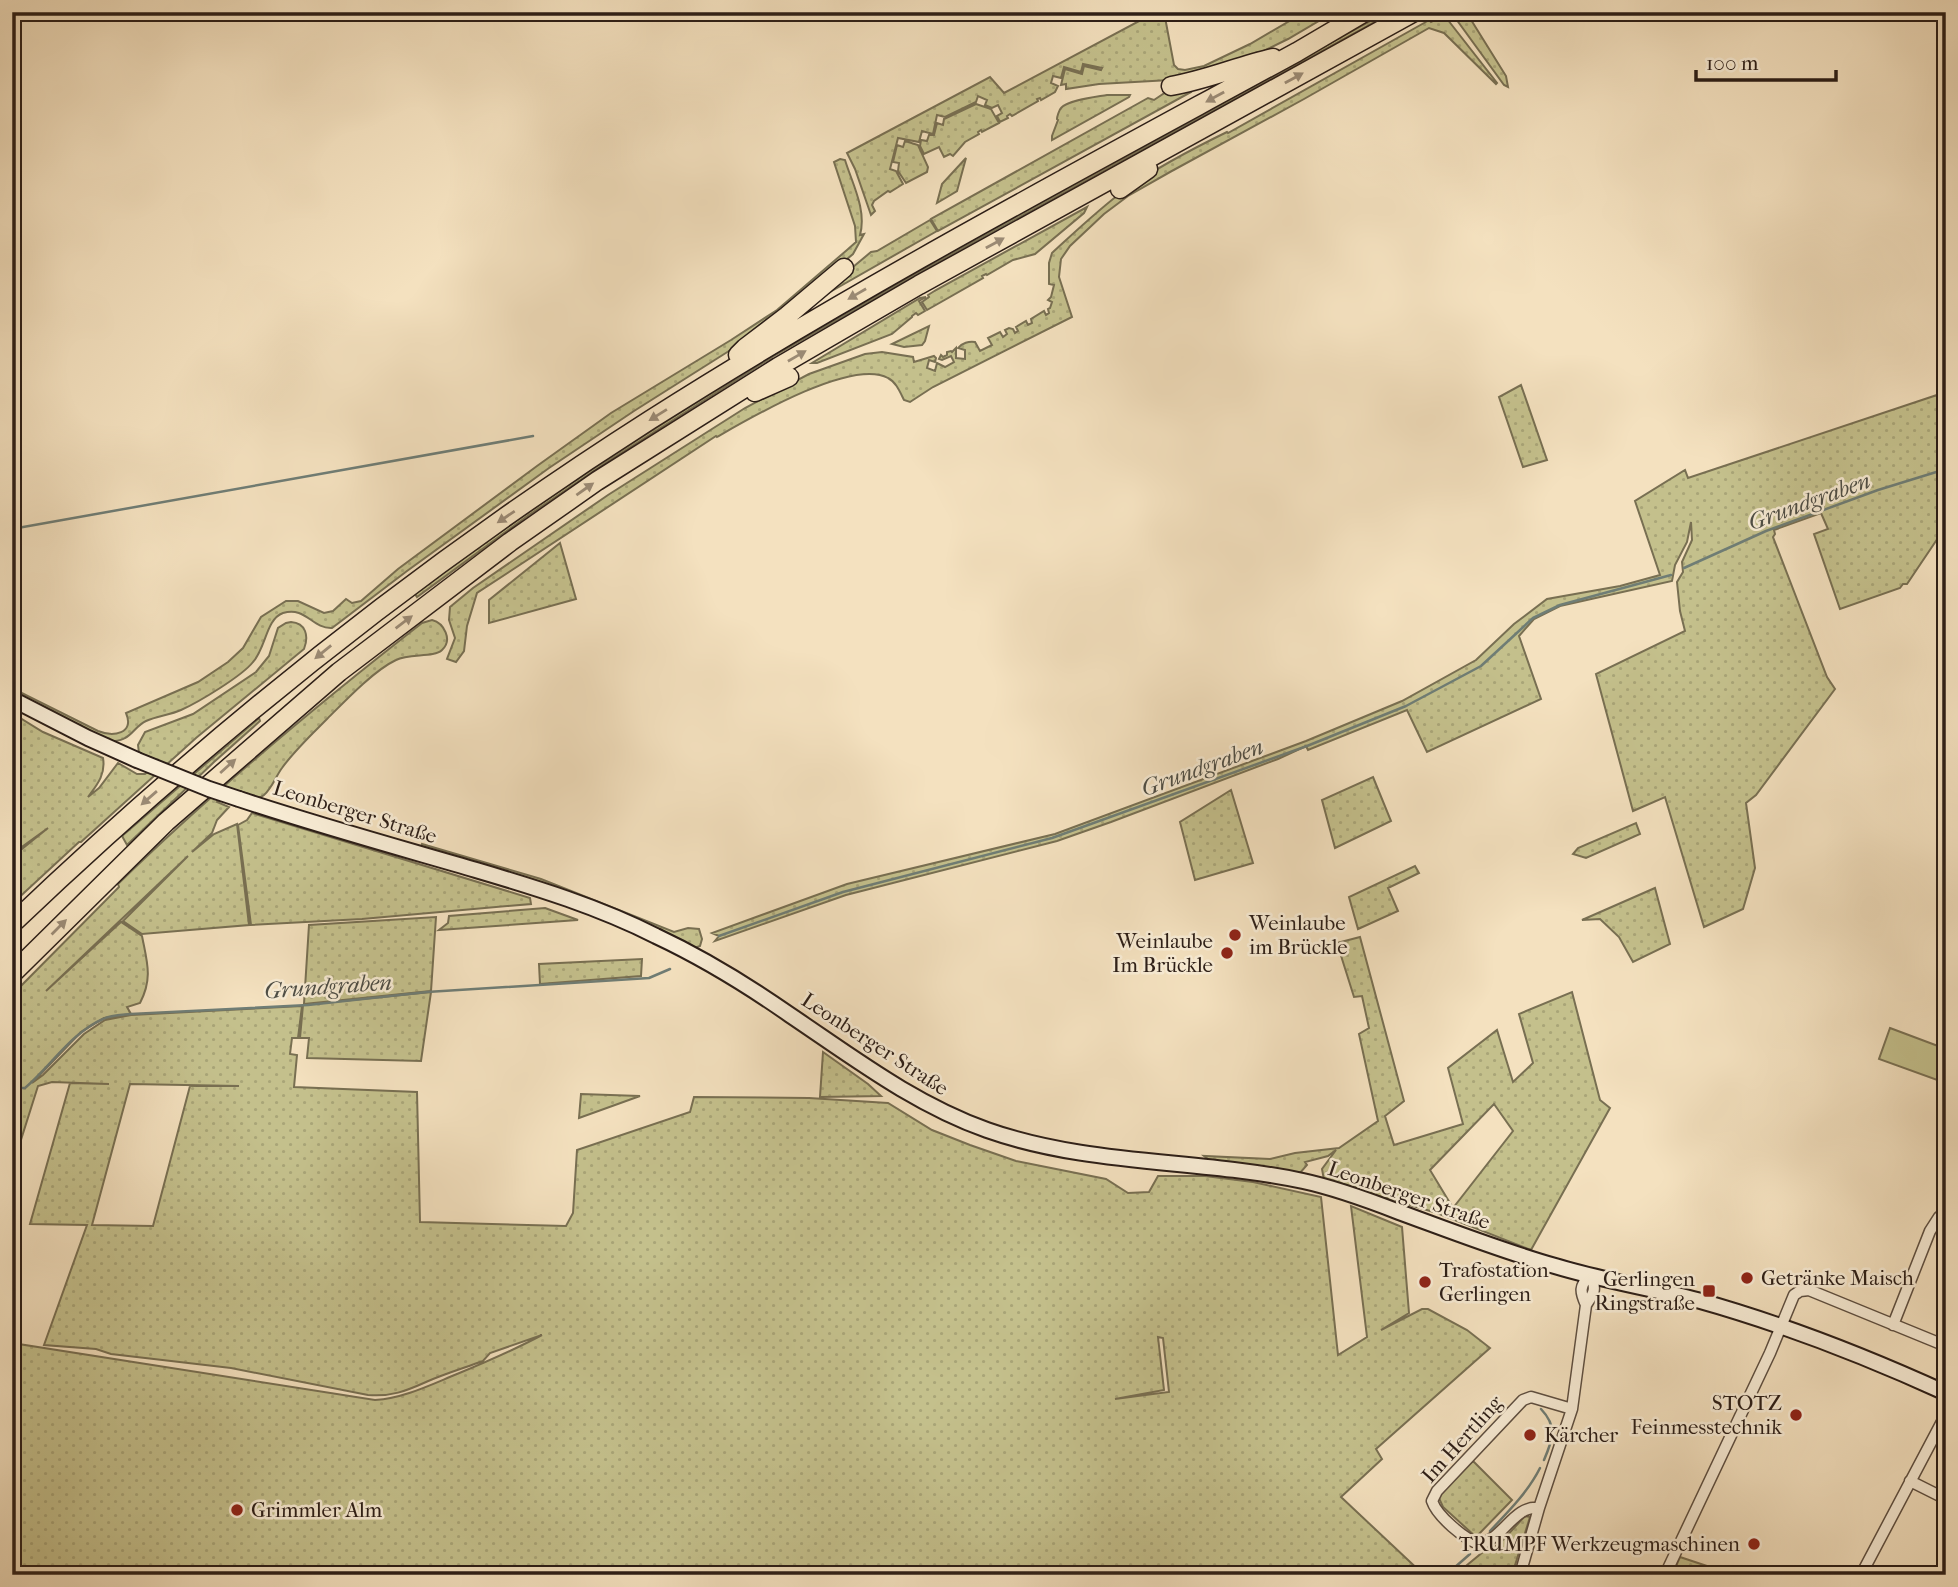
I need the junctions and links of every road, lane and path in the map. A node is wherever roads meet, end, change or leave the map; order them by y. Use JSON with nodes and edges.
{"nodes":[{"id":1,"x":1365,"y":12,"type":"edge"},
{"id":2,"x":1414,"y":12,"type":"edge"},
{"id":3,"x":1297,"y":52,"type":"junction"},
{"id":4,"x":1171,"y":86,"type":"dead end"},
{"id":5,"x":1192,"y":135,"type":"junction"},
{"id":6,"x":1120,"y":189,"type":"dead end"},
{"id":7,"x":844,"y":268,"type":"dead end"},
{"id":8,"x":789,"y":377,"type":"dead end"},
{"id":9,"x":716,"y":379,"type":"junction"},
{"id":10,"x":697,"y":417,"type":"junction"},
{"id":11,"x":12,"y":699,"type":"edge"},
{"id":12,"x":12,"y":924,"type":"edge"},
{"id":13,"x":12,"y":975,"type":"edge"},
{"id":14,"x":1946,"y":1213,"type":"edge"},
{"id":15,"x":1590,"y":1275,"type":"junction"},
{"id":16,"x":1893,"y":1325,"type":"junction"},
{"id":17,"x":1781,"y":1326,"type":"junction"},
{"id":18,"x":1946,"y":1346,"type":"edge"},
{"id":19,"x":1946,"y":1393,"type":"edge"},
{"id":20,"x":1572,"y":1409,"type":"junction"},
{"id":21,"x":1946,"y":1414,"type":"edge"},
{"id":22,"x":1910,"y":1481,"type":"junction"},
{"id":23,"x":1946,"y":1499,"type":"edge"},
{"id":24,"x":1539,"y":1507,"type":"junction"},
{"id":25,"x":1520,"y":1575,"type":"edge"},
{"id":26,"x":1665,"y":1575,"type":"edge"},
{"id":27,"x":1861,"y":1575,"type":"edge"}],
"edges":[{"from":1,"to":3,"type":"highway"},
{"from":5,"to":2,"type":"highway","one_way":true},
{"from":3,"to":4,"type":"highway"},
{"from":3,"to":9,"type":"highway","one_way":true},
{"from":5,"to":6,"type":"highway"},
{"from":10,"to":5,"type":"highway","one_way":true},
{"from":7,"to":9,"type":"highway"},
{"from":8,"to":10,"type":"highway"},
{"from":9,"to":12,"type":"highway","one_way":true},
{"from":13,"to":10,"type":"highway","one_way":true},
{"from":11,"to":15,"type":"main road","name":"Leonberger Straße","bridge":true},
{"from":14,"to":16,"type":"street"},
{"from":15,"to":17,"type":"main road","name":"Leonberger Straße"},
{"from":15,"to":20,"type":"street"},
{"from":16,"to":17,"type":"street"},
{"from":16,"to":18,"type":"street"},
{"from":17,"to":19,"type":"main road","name":"Leonberger Straße"},
{"from":17,"to":26,"type":"street"},
{"from":20,"to":24,"type":"street"},
{"from":20,"to":24,"type":"street","name":"Im Hertling"},
{"from":21,"to":22,"type":"street"},
{"from":22,"to":23,"type":"street"},
{"from":22,"to":27,"type":"street"},
{"from":24,"to":25,"type":"street"}]}
